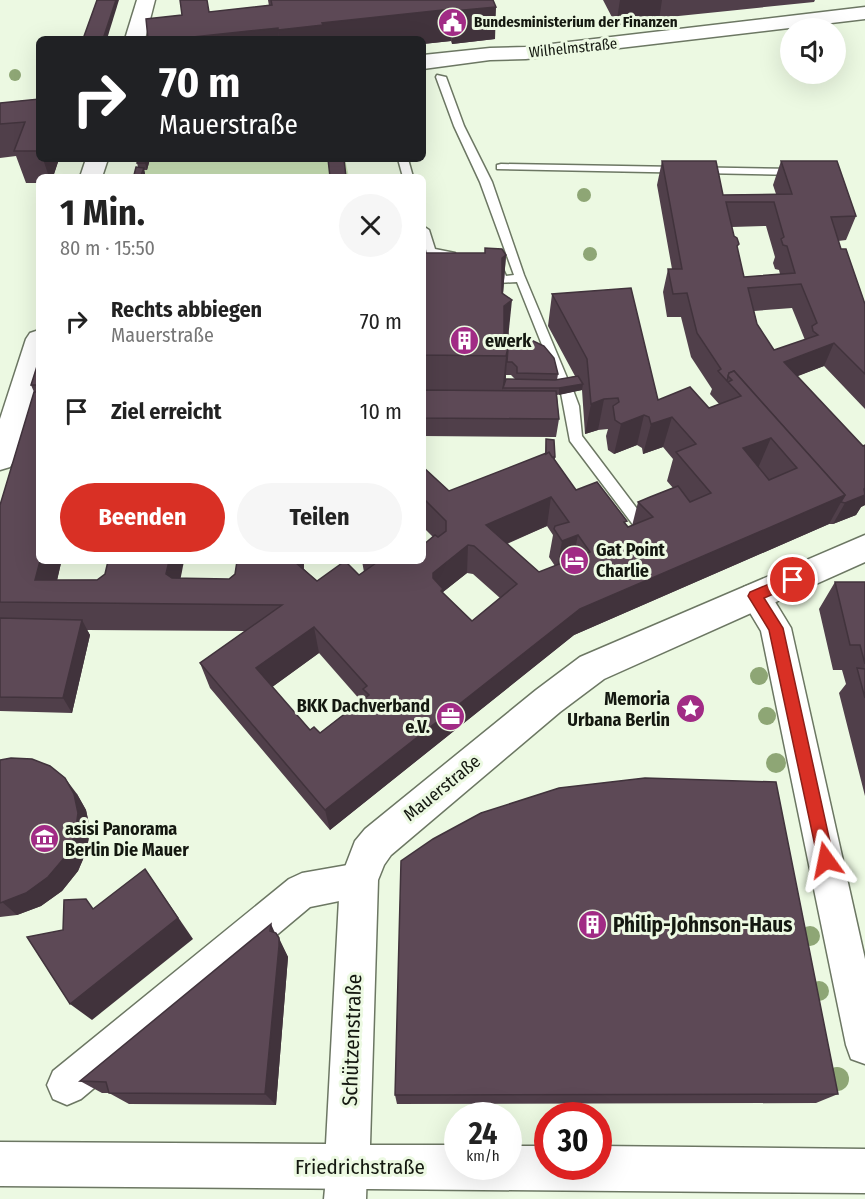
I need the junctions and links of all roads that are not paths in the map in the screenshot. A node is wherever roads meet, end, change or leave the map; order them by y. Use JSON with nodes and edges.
{"nodes":[{"id":1,"x":146,"y":0,"type":"edge"},
{"id":2,"x":865,"y":13,"type":"edge"},
{"id":3,"x":136,"y":36,"type":"edge"},
{"id":4,"x":426,"y":62,"type":"edge"},
{"id":5,"x":441,"y":77,"type":"dead end"},
{"id":6,"x":501,"y":168,"type":"dead end"},
{"id":7,"x":809,"y":172,"type":"edge"},
{"id":8,"x":426,"y":239,"type":"edge"},
{"id":9,"x":468,"y":259,"type":"edge"},
{"id":10,"x":491,"y":263,"type":"edge"},
{"id":11,"x":519,"y":274,"type":"dead end"},
{"id":12,"x":36,"y":348,"type":"edge"},
{"id":13,"x":0,"y":460,"type":"edge"},
{"id":14,"x":642,"y":526,"type":"edge"},
{"id":15,"x":865,"y":548,"type":"edge"},
{"id":16,"x":755,"y":596,"type":"junction"},
{"id":17,"x":359,"y":880,"type":"junction"},
{"id":18,"x":865,"y":1045,"type":"edge"},
{"id":19,"x":67,"y":1085,"type":"dead end"},
{"id":20,"x":0,"y":1164,"type":"edge"},
{"id":21,"x":865,"y":1171,"type":"edge"},
{"id":22,"x":346,"y":1183,"type":"edge"}],
"edges":[{"from":1,"to":3,"type":"street"},
{"from":2,"to":4,"type":"street","name":"Wilhelmstraße"},
{"from":5,"to":11,"type":"lane"},
{"from":6,"to":7,"type":"lane"},
{"from":8,"to":9,"type":"lane"},
{"from":10,"to":14,"type":"lane"},
{"from":12,"to":13,"type":"street"},
{"from":15,"to":16,"type":"street","name":"Mauerstraße"},
{"from":16,"to":17,"type":"street","name":"Mauerstraße"},
{"from":16,"to":18,"type":"street"},
{"from":17,"to":19,"type":"street"},
{"from":17,"to":22,"type":"street","name":"Schützenstraße"},
{"from":20,"to":22,"type":"street","name":"Friedrichstraße"},
{"from":21,"to":22,"type":"street","name":"Friedrichstraße"}]}
